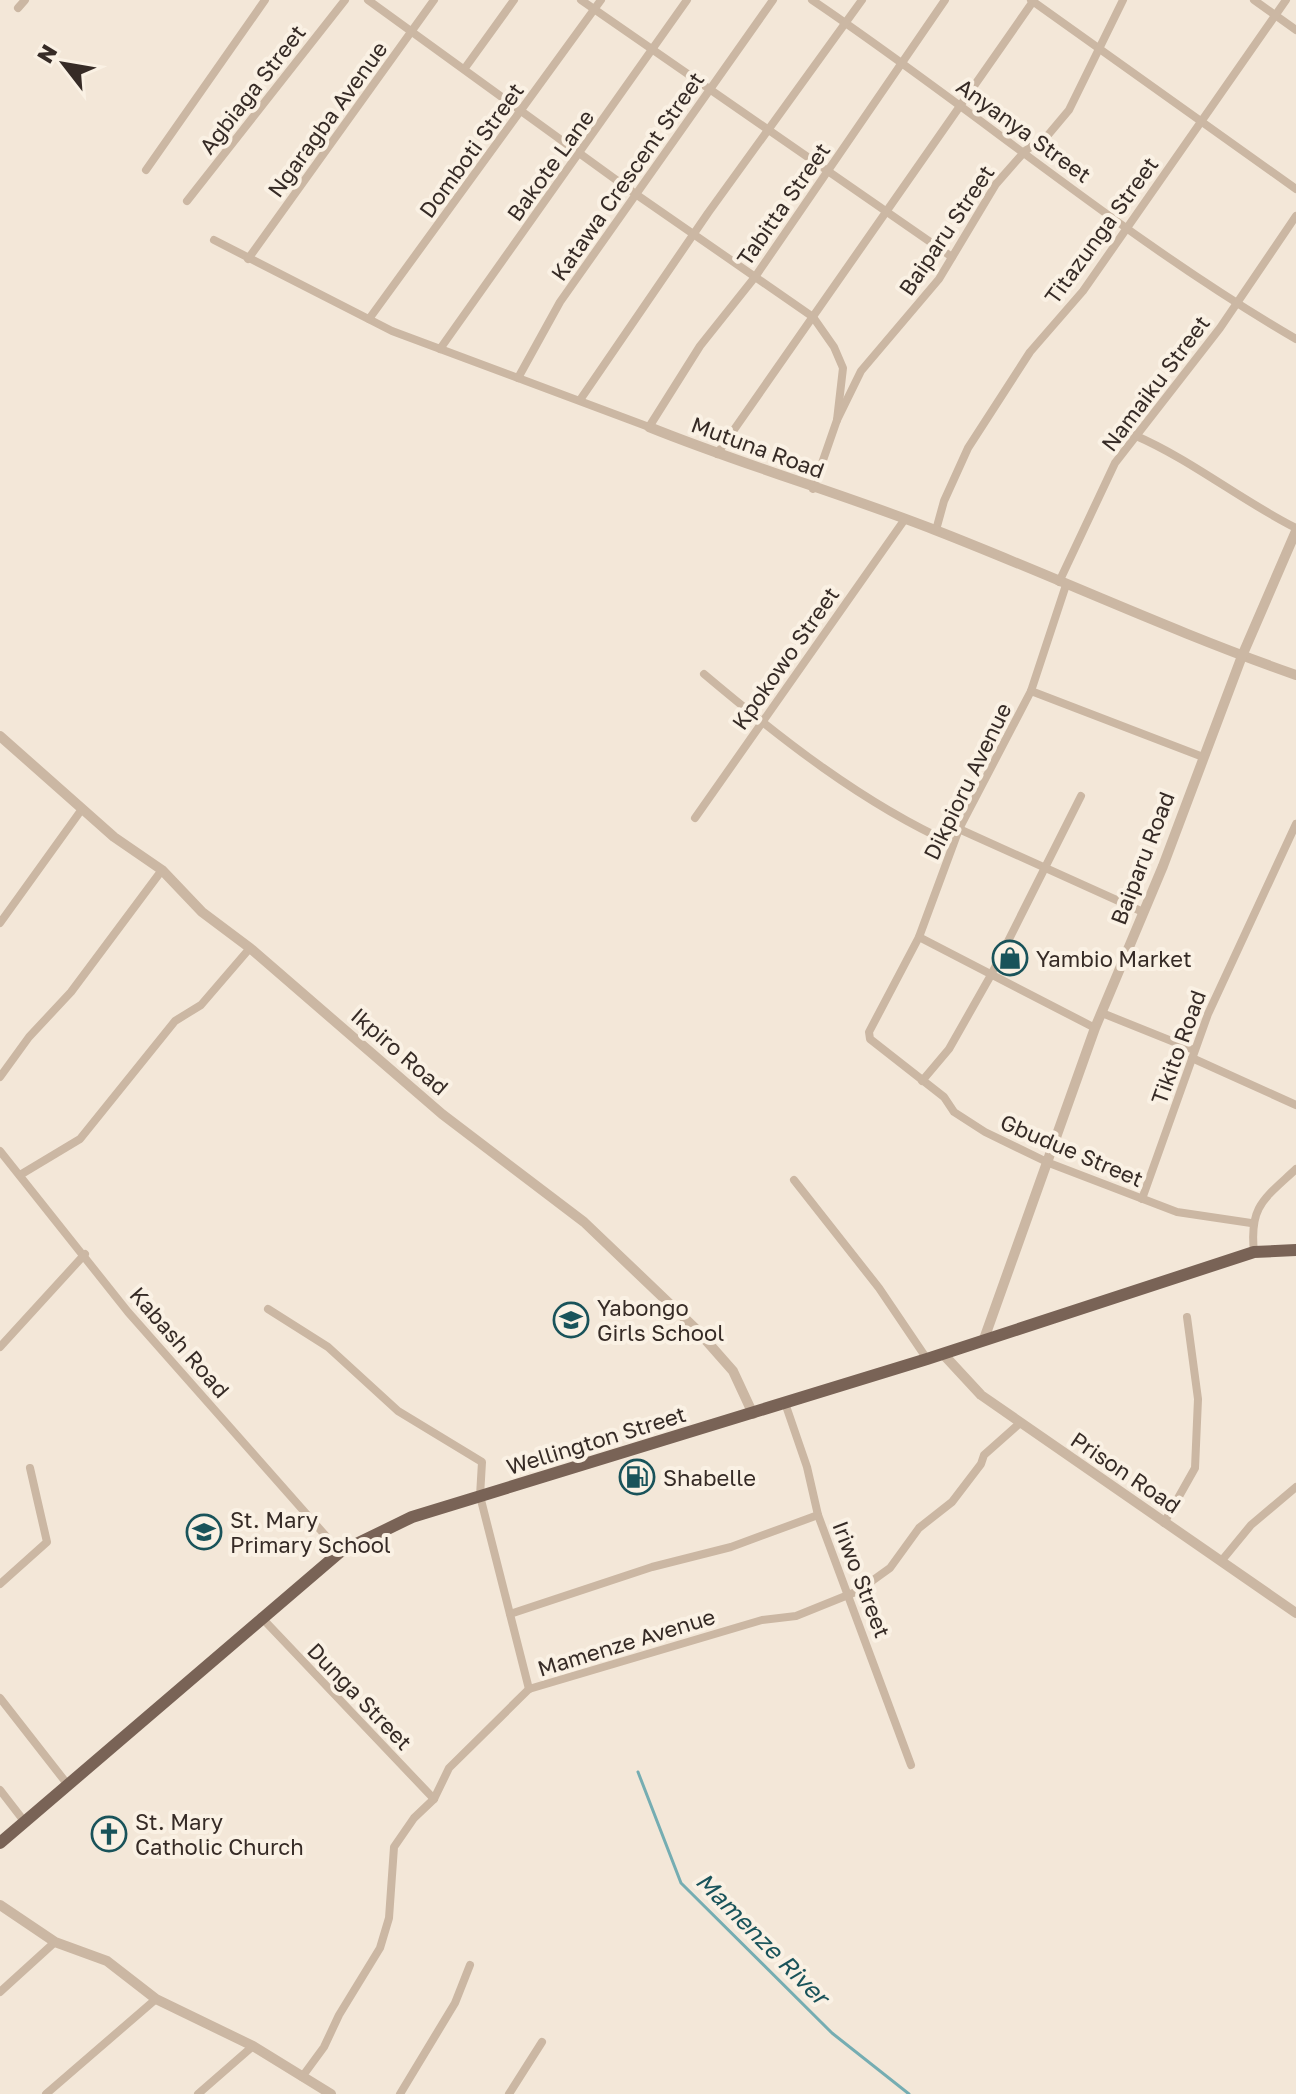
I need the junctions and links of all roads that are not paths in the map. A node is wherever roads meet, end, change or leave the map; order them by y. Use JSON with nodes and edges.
{"nodes":[{"id":1,"x":25,"y":0,"type":"edge"},
{"id":2,"x":265,"y":0,"type":"edge"},
{"id":3,"x":345,"y":0,"type":"edge"},
{"id":4,"x":368,"y":0,"type":"edge"},
{"id":5,"x":434,"y":0,"type":"edge"},
{"id":6,"x":514,"y":0,"type":"edge"},
{"id":7,"x":581,"y":0,"type":"edge"},
{"id":8,"x":601,"y":0,"type":"edge"},
{"id":9,"x":687,"y":0,"type":"edge"},
{"id":10,"x":773,"y":0,"type":"edge"},
{"id":11,"x":812,"y":0,"type":"edge"},
{"id":12,"x":862,"y":0,"type":"edge"},
{"id":13,"x":945,"y":0,"type":"edge"},
{"id":14,"x":1033,"y":0,"type":"edge"},
{"id":15,"x":1123,"y":0,"type":"edge"},
{"id":16,"x":1254,"y":0,"type":"edge"},
{"id":17,"x":1286,"y":0,"type":"edge"},
{"id":18,"x":18,"y":8,"type":"dead end"},
{"id":19,"x":593,"y":10,"type":"junction"},
{"id":20,"x":1275,"y":15,"type":"junction"},
{"id":21,"x":847,"y":23,"type":"junction"},
{"id":22,"x":1296,"y":30,"type":"edge"},
{"id":23,"x":414,"y":31,"type":"junction"},
{"id":24,"x":1100,"y":49,"type":"junction"},
{"id":25,"x":653,"y":52,"type":"junction"},
{"id":26,"x":902,"y":62,"type":"junction"},
{"id":27,"x":465,"y":68,"type":"junction"},
{"id":28,"x":710,"y":91,"type":"junction"},
{"id":29,"x":959,"y":104,"type":"junction"},
{"id":30,"x":522,"y":112,"type":"junction"},
{"id":31,"x":1201,"y":121,"type":"junction"},
{"id":32,"x":767,"y":131,"type":"junction"},
{"id":33,"x":1025,"y":151,"type":"junction"},
{"id":34,"x":580,"y":154,"type":"junction"},
{"id":35,"x":146,"y":170,"type":"dead end"},
{"id":36,"x":827,"y":173,"type":"junction"},
{"id":37,"x":1296,"y":189,"type":"edge"},
{"id":38,"x":637,"y":195,"type":"junction"},
{"id":39,"x":187,"y":201,"type":"dead end"},
{"id":40,"x":883,"y":212,"type":"junction"},
{"id":41,"x":1296,"y":216,"type":"edge"},
{"id":42,"x":1126,"y":229,"type":"junction"},
{"id":43,"x":693,"y":234,"type":"junction"},
{"id":44,"x":214,"y":240,"type":"dead end"},
{"id":45,"x":952,"y":257,"type":"junction"},
{"id":46,"x":248,"y":259,"type":"junction"},
{"id":47,"x":755,"y":277,"type":"junction"},
{"id":48,"x":1236,"y":304,"type":"junction"},
{"id":49,"x":813,"y":317,"type":"junction"},
{"id":50,"x":369,"y":319,"type":"junction"},
{"id":51,"x":1296,"y":339,"type":"edge"},
{"id":52,"x":440,"y":349,"type":"junction"},
{"id":53,"x":518,"y":378,"type":"junction"},
{"id":54,"x":580,"y":400,"type":"junction"},
{"id":55,"x":837,"y":420,"type":"junction"},
{"id":56,"x":649,"y":427,"type":"junction"},
{"id":57,"x":1134,"y":435,"type":"junction"},
{"id":58,"x":717,"y":454,"type":"junction"},
{"id":59,"x":813,"y":489,"type":"junction"},
{"id":60,"x":905,"y":519,"type":"junction"},
{"id":61,"x":1296,"y":529,"type":"edge"},
{"id":62,"x":936,"y":530,"type":"junction"},
{"id":63,"x":1063,"y":584,"type":"junction"},
{"id":64,"x":1242,"y":656,"type":"junction"},
{"id":65,"x":704,"y":674,"type":"dead end"},
{"id":66,"x":1296,"y":675,"type":"edge"},
{"id":67,"x":1031,"y":691,"type":"junction"},
{"id":68,"x":762,"y":723,"type":"junction"},
{"id":69,"x":0,"y":736,"type":"edge"},
{"id":70,"x":1203,"y":757,"type":"junction"},
{"id":71,"x":1081,"y":796,"type":"dead end"},
{"id":72,"x":82,"y":809,"type":"junction"},
{"id":73,"x":695,"y":818,"type":"dead end"},
{"id":74,"x":1296,"y":824,"type":"edge"},
{"id":75,"x":959,"y":829,"type":"junction"},
{"id":76,"x":953,"y":844,"type":"junction"},
{"id":77,"x":1047,"y":868,"type":"junction"},
{"id":78,"x":162,"y":870,"type":"junction"},
{"id":79,"x":1143,"y":912,"type":"junction"},
{"id":80,"x":0,"y":923,"type":"edge"},
{"id":81,"x":919,"y":937,"type":"junction"},
{"id":82,"x":250,"y":948,"type":"junction"},
{"id":83,"x":991,"y":975,"type":"junction"},
{"id":84,"x":1102,"y":1013,"type":"junction"},
{"id":85,"x":1095,"y":1028,"type":"junction"},
{"id":86,"x":869,"y":1032,"type":"joint"},
{"id":87,"x":1193,"y":1054,"type":"junction"},
{"id":88,"x":0,"y":1077,"type":"edge"},
{"id":89,"x":922,"y":1081,"type":"junction"},
{"id":90,"x":1296,"y":1105,"type":"edge"},
{"id":91,"x":0,"y":1151,"type":"edge"},
{"id":92,"x":1049,"y":1163,"type":"junction"},
{"id":93,"x":1296,"y":1169,"type":"edge"},
{"id":94,"x":20,"y":1175,"type":"junction"},
{"id":95,"x":794,"y":1180,"type":"dead end"},
{"id":96,"x":1142,"y":1199,"type":"junction"},
{"id":97,"x":1251,"y":1223,"type":"junction"},
{"id":98,"x":1296,"y":1250,"type":"edge"},
{"id":99,"x":1254,"y":1252,"type":"junction"},
{"id":100,"x":85,"y":1254,"type":"junction"},
{"id":101,"x":268,"y":1309,"type":"dead end"},
{"id":102,"x":1187,"y":1317,"type":"dead end"},
{"id":103,"x":984,"y":1339,"type":"junction"},
{"id":104,"x":0,"y":1347,"type":"edge"},
{"id":105,"x":943,"y":1354,"type":"junction"},
{"id":106,"x":927,"y":1359,"type":"junction"},
{"id":107,"x":785,"y":1403,"type":"junction"},
{"id":108,"x":753,"y":1414,"type":"junction"},
{"id":109,"x":1020,"y":1423,"type":"junction"},
{"id":110,"x":30,"y":1468,"type":"dead end"},
{"id":111,"x":1296,"y":1487,"type":"edge"},
{"id":112,"x":480,"y":1496,"type":"junction"},
{"id":113,"x":818,"y":1515,"type":"junction"},
{"id":114,"x":1164,"y":1523,"type":"junction"},
{"id":115,"x":340,"y":1552,"type":"junction"},
{"id":116,"x":1223,"y":1559,"type":"junction"},
{"id":117,"x":0,"y":1584,"type":"edge"},
{"id":118,"x":847,"y":1595,"type":"junction"},
{"id":119,"x":1296,"y":1613,"type":"edge"},
{"id":120,"x":510,"y":1614,"type":"junction"},
{"id":121,"x":261,"y":1617,"type":"junction"},
{"id":122,"x":529,"y":1689,"type":"junction"},
{"id":123,"x":0,"y":1698,"type":"edge"},
{"id":124,"x":911,"y":1765,"type":"dead end"},
{"id":125,"x":68,"y":1785,"type":"junction"},
{"id":126,"x":0,"y":1790,"type":"edge"},
{"id":127,"x":434,"y":1799,"type":"junction"},
{"id":128,"x":24,"y":1821,"type":"junction"},
{"id":129,"x":0,"y":1843,"type":"edge"},
{"id":130,"x":0,"y":1905,"type":"edge"},
{"id":131,"x":55,"y":1942,"type":"junction"},
{"id":132,"x":470,"y":1965,"type":"dead end"},
{"id":133,"x":0,"y":1992,"type":"edge"},
{"id":134,"x":156,"y":1999,"type":"junction"},
{"id":135,"x":542,"y":2042,"type":"dead end"},
{"id":136,"x":253,"y":2046,"type":"junction"},
{"id":137,"x":302,"y":2077,"type":"junction"},
{"id":138,"x":46,"y":2094,"type":"edge"},
{"id":139,"x":198,"y":2094,"type":"edge"},
{"id":140,"x":331,"y":2094,"type":"edge"},
{"id":141,"x":400,"y":2094,"type":"edge"},
{"id":142,"x":509,"y":2094,"type":"edge"}],
"edges":[{"from":1,"to":18,"type":"street"},
{"from":2,"to":35,"type":"street"},
{"from":3,"to":39,"type":"street","name":"Agbiaga Street"},
{"from":4,"to":23,"type":"street"},
{"from":5,"to":23,"type":"street","name":"Ngaragba Avenue"},
{"from":6,"to":27,"type":"street"},
{"from":7,"to":19,"type":"street"},
{"from":8,"to":19,"type":"street","name":"Domboti Street"},
{"from":9,"to":25,"type":"street","name":"Bakote Lane"},
{"from":10,"to":28,"type":"street","name":"Katawa Crescent Street"},
{"from":11,"to":21,"type":"street","name":"Anyanya Street"},
{"from":12,"to":21,"type":"street"},
{"from":13,"to":26,"type":"street","name":"Tabitta Street"},
{"from":14,"to":24,"type":"street"},
{"from":14,"to":29,"type":"street"},
{"from":15,"to":24,"type":"street","name":"Baiparu Street"},
{"from":16,"to":20,"type":"street"},
{"from":17,"to":20,"type":"street","name":"Titazunga Street"},
{"from":19,"to":25,"type":"street"},
{"from":19,"to":30,"type":"street","name":"Domboti Street"},
{"from":20,"to":22,"type":"street"},
{"from":20,"to":31,"type":"street","name":"Titazunga Street"},
{"from":21,"to":26,"type":"street","name":"Anyanya Street"},
{"from":21,"to":32,"type":"street"},
{"from":23,"to":27,"type":"street"},
{"from":23,"to":46,"type":"street","name":"Ngaragba Avenue"},
{"from":24,"to":31,"type":"street"},
{"from":24,"to":33,"type":"street","name":"Baiparu Street"},
{"from":25,"to":28,"type":"street"},
{"from":25,"to":34,"type":"street","name":"Bakote Lane"},
{"from":26,"to":29,"type":"street","name":"Anyanya Street"},
{"from":26,"to":36,"type":"street","name":"Tabitta Street"},
{"from":27,"to":30,"type":"street"},
{"from":28,"to":32,"type":"street"},
{"from":28,"to":38,"type":"street","name":"Katawa Crescent Street"},
{"from":29,"to":33,"type":"street","name":"Anyanya Street"},
{"from":29,"to":40,"type":"street"},
{"from":30,"to":34,"type":"street"},
{"from":30,"to":50,"type":"street","name":"Domboti Street"},
{"from":31,"to":37,"type":"street"},
{"from":31,"to":42,"type":"street","name":"Titazunga Street"},
{"from":32,"to":36,"type":"street"},
{"from":32,"to":43,"type":"street"},
{"from":33,"to":42,"type":"street","name":"Anyanya Street"},
{"from":33,"to":45,"type":"street","name":"Baiparu Street"},
{"from":34,"to":38,"type":"street"},
{"from":34,"to":52,"type":"street","name":"Bakote Lane"},
{"from":36,"to":40,"type":"street"},
{"from":36,"to":47,"type":"street","name":"Tabitta Street"},
{"from":38,"to":43,"type":"street"},
{"from":38,"to":53,"type":"street","name":"Katawa Crescent Street"},
{"from":40,"to":45,"type":"street"},
{"from":40,"to":49,"type":"street"},
{"from":41,"to":48,"type":"street","name":"Namaiku Street"},
{"from":42,"to":48,"type":"street","name":"Anyanya Street"},
{"from":42,"to":62,"type":"street","name":"Titazunga Street"},
{"from":43,"to":47,"type":"street"},
{"from":43,"to":54,"type":"street"},
{"from":44,"to":46,"type":"street","name":"Mutuna Road"},
{"from":45,"to":55,"type":"street","name":"Baiparu Street"},
{"from":46,"to":50,"type":"street","name":"Mutuna Road"},
{"from":47,"to":49,"type":"street"},
{"from":47,"to":56,"type":"street","name":"Tabitta Street"},
{"from":48,"to":51,"type":"street","name":"Anyanya Street"},
{"from":48,"to":57,"type":"street","name":"Namaiku Street"},
{"from":49,"to":55,"type":"street"},
{"from":49,"to":58,"type":"street"},
{"from":50,"to":52,"type":"street","name":"Mutuna Road"},
{"from":52,"to":53,"type":"street","name":"Mutuna Road"},
{"from":53,"to":54,"type":"street","name":"Mutuna Road"},
{"from":54,"to":56,"type":"street","name":"Mutuna Road"},
{"from":55,"to":59,"type":"street","name":"Baiparu Street"},
{"from":56,"to":58,"type":"street","name":"Mutuna Road"},
{"from":57,"to":61,"type":"street"},
{"from":57,"to":63,"type":"street","name":"Namaiku Street"},
{"from":58,"to":59,"type":"street","name":"Mutuna Road"},
{"from":59,"to":60,"type":"street","name":"Mutuna Road"},
{"from":60,"to":62,"type":"street","name":"Mutuna Road"},
{"from":60,"to":68,"type":"street","name":"Kpokowo Street"},
{"from":61,"to":64,"type":"street","name":"Baiparu Road"},
{"from":62,"to":63,"type":"street","name":"Mutuna Road"},
{"from":63,"to":64,"type":"street","name":"Mutuna Road"},
{"from":63,"to":67,"type":"street","name":"Dikpioru Avenue"},
{"from":64,"to":66,"type":"street","name":"Mutuna Road"},
{"from":64,"to":70,"type":"street","name":"Baiparu Road"},
{"from":65,"to":68,"type":"street"},
{"from":67,"to":70,"type":"street"},
{"from":67,"to":75,"type":"street","name":"Dikpioru Avenue"},
{"from":68,"to":73,"type":"street","name":"Kpokowo Street"},
{"from":68,"to":76,"type":"street"},
{"from":69,"to":72,"type":"street","name":"Ikpiro Road"},
{"from":70,"to":79,"type":"street","name":"Baiparu Road"},
{"from":71,"to":77,"type":"street"},
{"from":72,"to":78,"type":"street","name":"Ikpiro Road"},
{"from":72,"to":80,"type":"street"},
{"from":74,"to":87,"type":"street","name":"Tikito Road"},
{"from":75,"to":76,"type":"street","name":"Dikpioru Avenue"},
{"from":75,"to":77,"type":"street"},
{"from":76,"to":81,"type":"street","name":"Dikpioru Avenue"},
{"from":77,"to":79,"type":"street"},
{"from":77,"to":83,"type":"street"},
{"from":78,"to":82,"type":"street","name":"Ikpiro Road"},
{"from":78,"to":88,"type":"street"},
{"from":79,"to":84,"type":"street","name":"Baiparu Road"},
{"from":81,"to":83,"type":"street"},
{"from":81,"to":86,"type":"street","name":"Dikpioru Avenue"},
{"from":82,"to":94,"type":"street"},
{"from":82,"to":108,"type":"street","name":"Ikpiro Road"},
{"from":83,"to":85,"type":"street"},
{"from":83,"to":89,"type":"street"},
{"from":84,"to":85,"type":"street","name":"Baiparu Road"},
{"from":84,"to":87,"type":"street"},
{"from":85,"to":92,"type":"street","name":"Baiparu Road"},
{"from":86,"to":89,"type":"street","name":"Gbudue Street"},
{"from":87,"to":90,"type":"street"},
{"from":87,"to":96,"type":"street","name":"Tikito Road"},
{"from":89,"to":92,"type":"street","name":"Gbudue Street"},
{"from":91,"to":94,"type":"street","name":"Kabash Road"},
{"from":92,"to":96,"type":"street","name":"Gbudue Street"},
{"from":92,"to":103,"type":"street","name":"Baiparu Road"},
{"from":93,"to":97,"type":"street"},
{"from":94,"to":100,"type":"street","name":"Kabash Road"},
{"from":95,"to":106,"type":"street"},
{"from":96,"to":97,"type":"street","name":"Gbudue Street"},
{"from":97,"to":99,"type":"street"},
{"from":98,"to":99,"type":"main road","name":"Wellington Street"},
{"from":99,"to":103,"type":"main road","name":"Wellington Street"},
{"from":100,"to":104,"type":"street"},
{"from":100,"to":115,"type":"street","name":"Kabash Road"},
{"from":101,"to":112,"type":"street"},
{"from":102,"to":114,"type":"street"},
{"from":103,"to":105,"type":"main road","name":"Wellington Street"},
{"from":105,"to":106,"type":"main road","name":"Wellington Street"},
{"from":105,"to":109,"type":"street","name":"Prison Road"},
{"from":106,"to":107,"type":"main road","name":"Wellington Street"},
{"from":107,"to":108,"type":"main road","name":"Wellington Street"},
{"from":107,"to":113,"type":"street","name":"Iriwo Street"},
{"from":108,"to":112,"type":"main road","name":"Wellington Street"},
{"from":109,"to":114,"type":"street","name":"Prison Road"},
{"from":109,"to":118,"type":"street","name":"Mamenze Avenue"},
{"from":110,"to":117,"type":"street"},
{"from":111,"to":116,"type":"street"},
{"from":112,"to":115,"type":"main road","name":"Wellington Street"},
{"from":112,"to":120,"type":"street"},
{"from":113,"to":118,"type":"street","name":"Iriwo Street"},
{"from":113,"to":120,"type":"street"},
{"from":114,"to":116,"type":"street","name":"Prison Road"},
{"from":115,"to":121,"type":"main road","name":"Wellington Street"},
{"from":116,"to":119,"type":"street","name":"Prison Road"},
{"from":118,"to":122,"type":"street","name":"Mamenze Avenue"},
{"from":118,"to":124,"type":"street","name":"Iriwo Street"},
{"from":120,"to":122,"type":"street"},
{"from":121,"to":125,"type":"main road","name":"Wellington Street"},
{"from":121,"to":127,"type":"street","name":"Dunga Street"},
{"from":122,"to":127,"type":"street","name":"Mamenze Avenue"},
{"from":123,"to":125,"type":"street"},
{"from":125,"to":128,"type":"main road","name":"Wellington Street"},
{"from":126,"to":128,"type":"street"},
{"from":127,"to":137,"type":"street","name":"Mamenze Avenue"},
{"from":128,"to":129,"type":"main road","name":"Wellington Street"},
{"from":130,"to":131,"type":"street"},
{"from":131,"to":133,"type":"street"},
{"from":131,"to":134,"type":"street"},
{"from":132,"to":141,"type":"street"},
{"from":134,"to":136,"type":"street"},
{"from":134,"to":138,"type":"street"},
{"from":135,"to":142,"type":"street"},
{"from":136,"to":137,"type":"street"},
{"from":136,"to":139,"type":"street"},
{"from":137,"to":140,"type":"street"}]}
